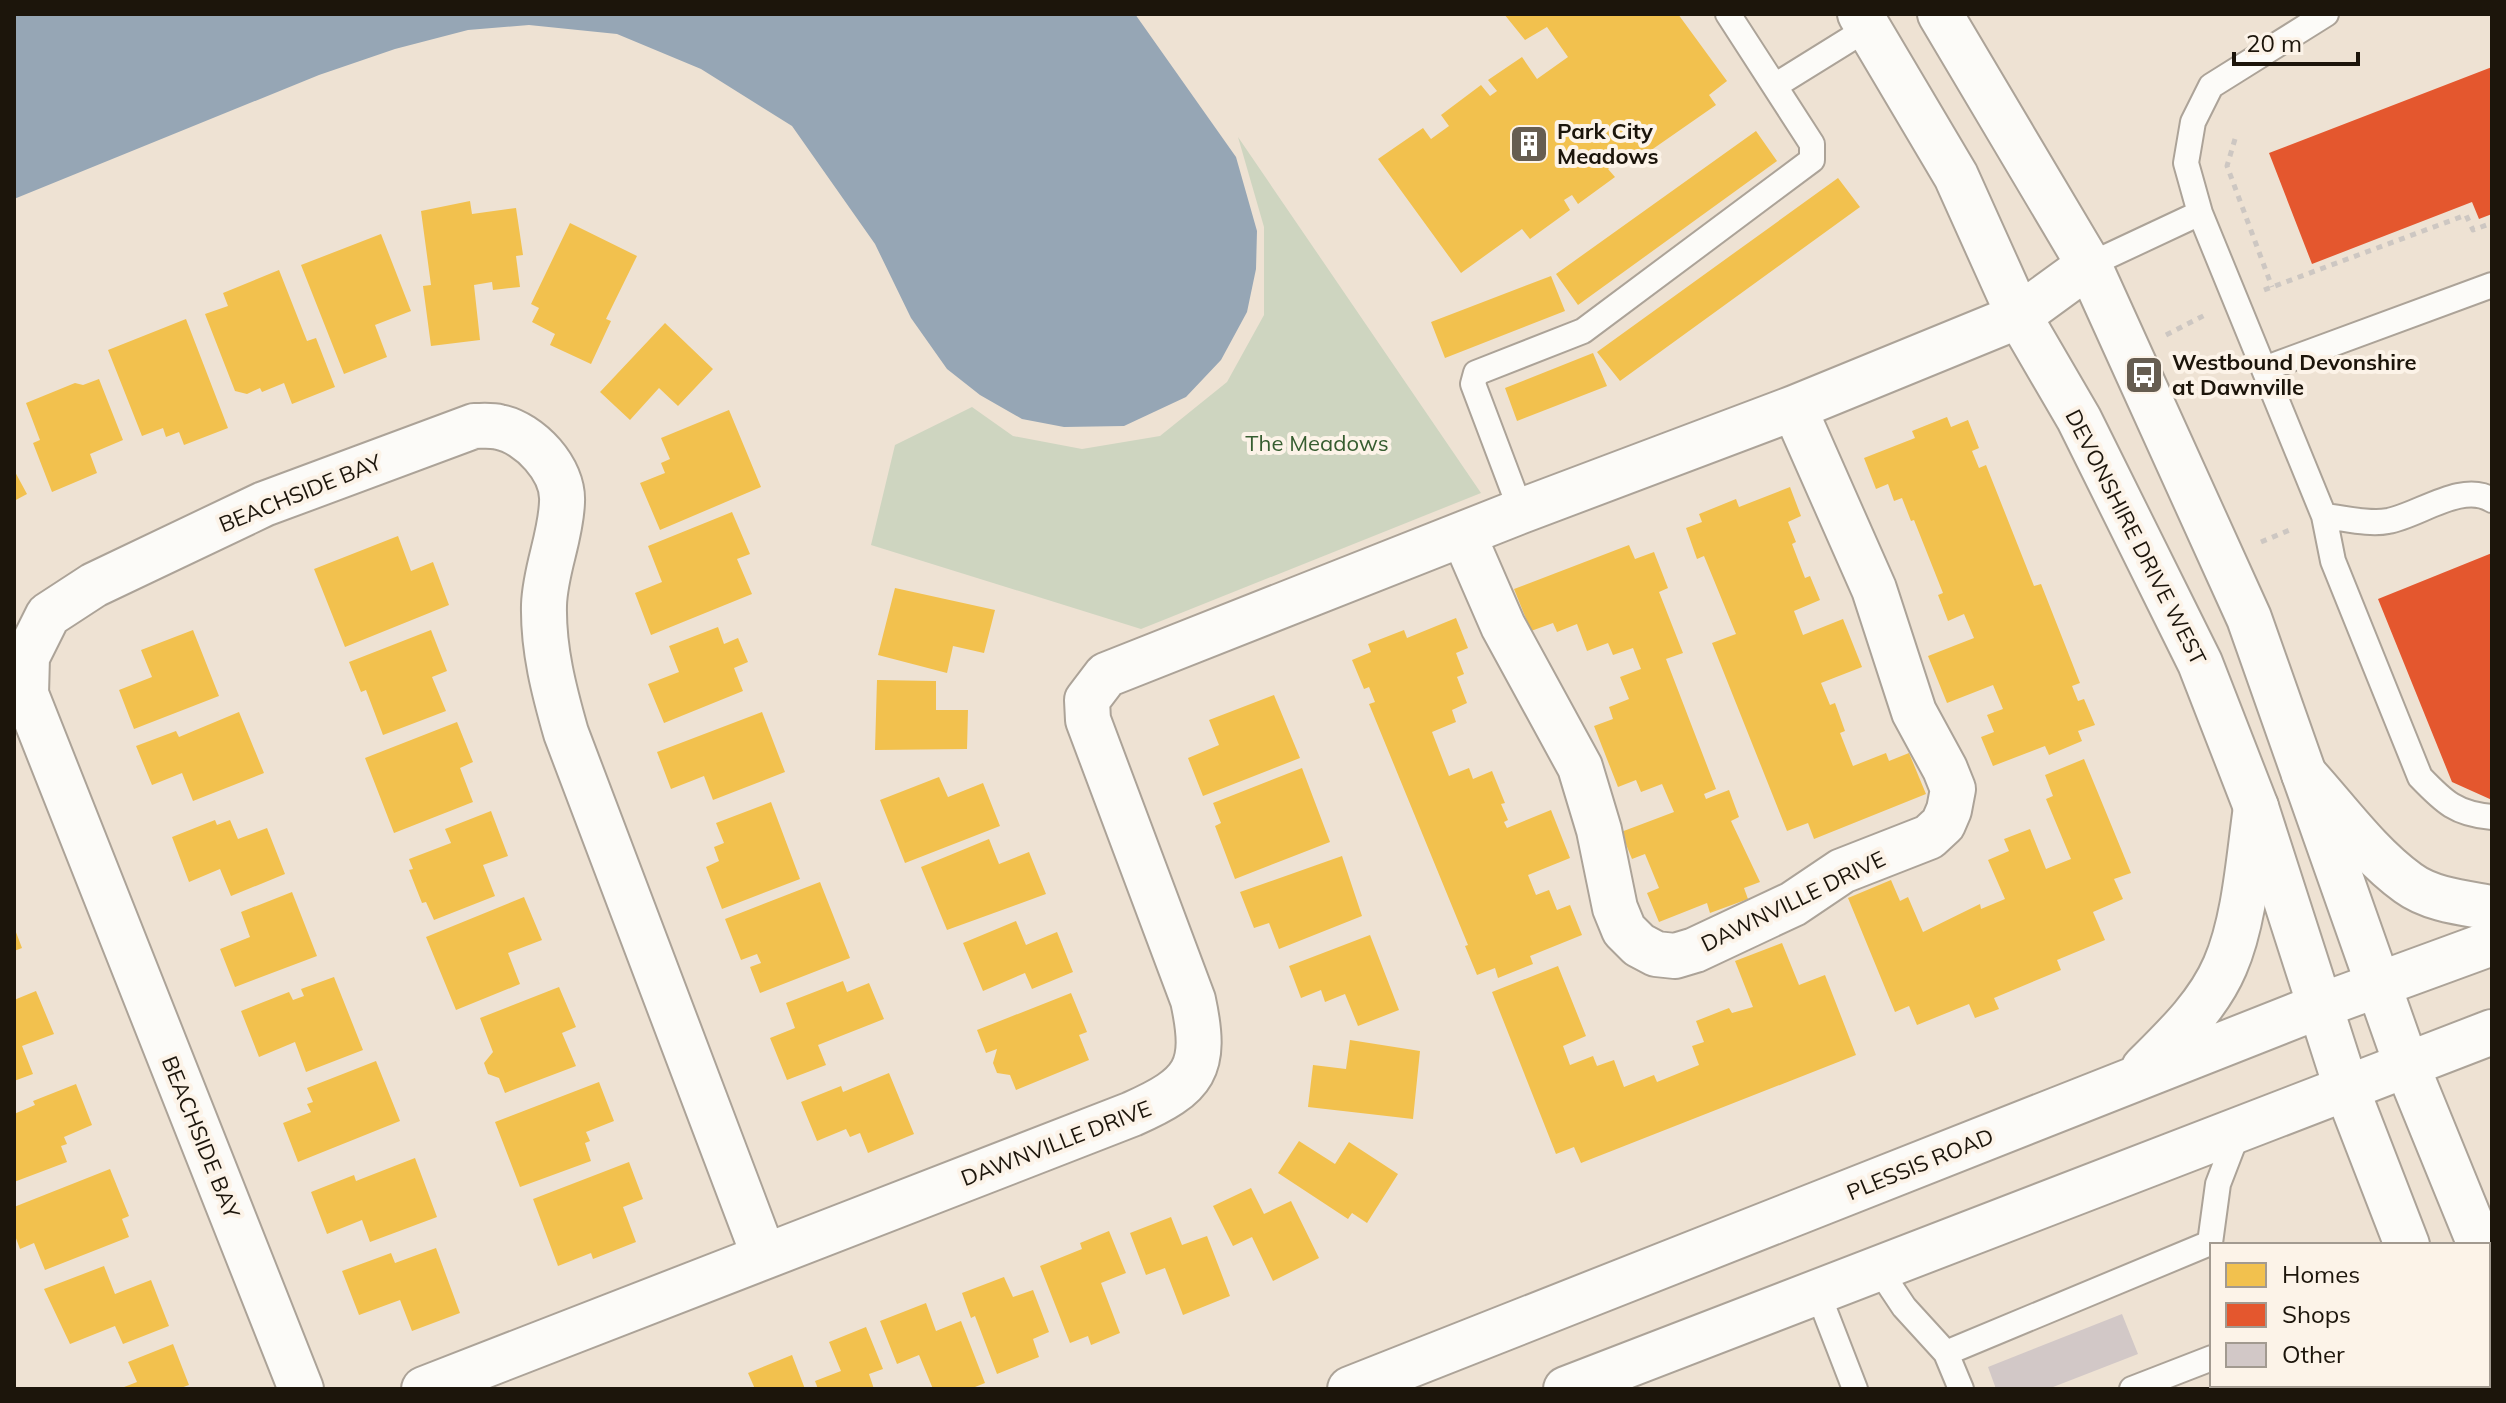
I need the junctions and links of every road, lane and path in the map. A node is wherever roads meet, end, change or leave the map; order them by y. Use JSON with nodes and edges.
{"nodes":[{"id":1,"x":1728,"y":14,"type":"edge"},
{"id":2,"x":1940,"y":14,"type":"edge"},
{"id":3,"x":2326,"y":14,"type":"edge"},
{"id":4,"x":1864,"y":21,"type":"edge"},
{"id":5,"x":1776,"y":85,"type":"junction"},
{"id":6,"x":2235,"y":139,"type":"dead end"},
{"id":7,"x":2200,"y":213,"type":"junction"},
{"id":8,"x":2492,"y":223,"type":"edge"},
{"id":9,"x":2089,"y":265,"type":"junction"},
{"id":10,"x":2492,"y":285,"type":"edge"},
{"id":11,"x":2272,"y":287,"type":"junction"},
{"id":12,"x":2236,"y":300,"type":"junction"},
{"id":13,"x":2019,"y":316,"type":"junction"},
{"id":14,"x":2155,"y":341,"type":"dead end"},
{"id":15,"x":2264,"y":369,"type":"junction"},
{"id":16,"x":1794,"y":408,"type":"junction"},
{"id":17,"x":2492,"y":500,"type":"edge"},
{"id":18,"x":1521,"y":511,"type":"junction"},
{"id":19,"x":2324,"y":516,"type":"junction"},
{"id":20,"x":1463,"y":534,"type":"junction"},
{"id":21,"x":2253,"y":545,"type":"dead end"},
{"id":22,"x":2304,"y":774,"type":"junction"},
{"id":23,"x":2256,"y":807,"type":"junction"},
{"id":24,"x":2492,"y":817,"type":"edge"},
{"id":25,"x":2492,"y":908,"type":"edge"},
{"id":26,"x":2492,"y":943,"type":"edge"},
{"id":27,"x":2382,"y":985,"type":"junction"},
{"id":28,"x":2320,"y":1006,"type":"junction"},
{"id":29,"x":2492,"y":1032,"type":"edge"},
{"id":30,"x":2407,"y":1066,"type":"junction"},
{"id":31,"x":2133,"y":1080,"type":"junction"},
{"id":32,"x":2347,"y":1090,"type":"junction"},
{"id":33,"x":2238,"y":1132,"type":"junction"},
{"id":34,"x":2211,"y":1243,"type":"edge"},
{"id":35,"x":2406,"y":1243,"type":"edge"},
{"id":36,"x":2479,"y":1243,"type":"edge"},
{"id":37,"x":2210,"y":1245,"type":"edge"},
{"id":38,"x":764,"y":1256,"type":"junction"},
{"id":39,"x":1878,"y":1268,"type":"junction"},
{"id":40,"x":1817,"y":1291,"type":"junction"},
{"id":41,"x":1946,"y":1353,"type":"junction"},
{"id":42,"x":2210,"y":1359,"type":"edge"},
{"id":43,"x":301,"y":1389,"type":"edge"},
{"id":44,"x":424,"y":1389,"type":"edge"},
{"id":45,"x":1350,"y":1389,"type":"edge"},
{"id":46,"x":1566,"y":1389,"type":"edge"},
{"id":47,"x":1855,"y":1389,"type":"edge"},
{"id":48,"x":1961,"y":1389,"type":"edge"},
{"id":49,"x":2132,"y":1389,"type":"edge"}],
"edges":[{"from":1,"to":5,"type":"lane"},
{"from":2,"to":9,"type":"street"},
{"from":3,"to":7,"type":"lane"},
{"from":4,"to":5,"type":"lane"},
{"from":4,"to":13,"type":"street","name":"DEVONSHIRE DRIVE WEST"},
{"from":5,"to":18,"type":"lane"},
{"from":6,"to":11,"type":"path"},
{"from":7,"to":9,"type":"lane"},
{"from":7,"to":12,"type":"lane"},
{"from":8,"to":11,"type":"path"},
{"from":9,"to":13,"type":"street","name":"DAWNVILLE DRIVE"},
{"from":9,"to":22,"type":"street"},
{"from":10,"to":15,"type":"lane"},
{"from":11,"to":12,"type":"path"},
{"from":12,"to":14,"type":"path"},
{"from":12,"to":15,"type":"lane"},
{"from":13,"to":16,"type":"street","name":"DAWNVILLE DRIVE"},
{"from":13,"to":23,"type":"street","name":"DEVONSHIRE DRIVE WEST"},
{"from":15,"to":19,"type":"lane"},
{"from":16,"to":18,"type":"street","name":"DAWNVILLE DRIVE"},
{"from":16,"to":20,"type":"street","name":"DAWNVILLE DRIVE"},
{"from":17,"to":19,"type":"lane"},
{"from":18,"to":20,"type":"street","name":"DAWNVILLE DRIVE"},
{"from":19,"to":21,"type":"path"},
{"from":19,"to":24,"type":"lane"},
{"from":20,"to":38,"type":"street","name":"DAWNVILLE DRIVE"},
{"from":22,"to":25,"type":"street"},
{"from":22,"to":27,"type":"street"},
{"from":23,"to":28,"type":"street","name":"DEVONSHIRE DRIVE WEST"},
{"from":23,"to":31,"type":"street"},
{"from":26,"to":27,"type":"street","name":"PLESSIS ROAD"},
{"from":27,"to":28,"type":"street","name":"PLESSIS ROAD"},
{"from":27,"to":30,"type":"street"},
{"from":28,"to":31,"type":"street","name":"PLESSIS ROAD"},
{"from":28,"to":32,"type":"street","name":"DEVONSHIRE DRIVE WEST"},
{"from":29,"to":30,"type":"street"},
{"from":30,"to":32,"type":"street"},
{"from":30,"to":36,"type":"street"},
{"from":31,"to":45,"type":"street","name":"PLESSIS ROAD"},
{"from":32,"to":33,"type":"street"},
{"from":32,"to":35,"type":"street","name":"DEVONSHIRE DRIVE WEST"},
{"from":33,"to":34,"type":"lane"},
{"from":33,"to":39,"type":"street"},
{"from":37,"to":41,"type":"lane"},
{"from":38,"to":43,"type":"street","name":"BEACHSIDE BAY"},
{"from":38,"to":44,"type":"street","name":"DAWNVILLE DRIVE"},
{"from":39,"to":40,"type":"street"},
{"from":39,"to":41,"type":"lane"},
{"from":40,"to":46,"type":"street"},
{"from":40,"to":47,"type":"lane"},
{"from":41,"to":48,"type":"lane"},
{"from":42,"to":49,"type":"lane"}]}
